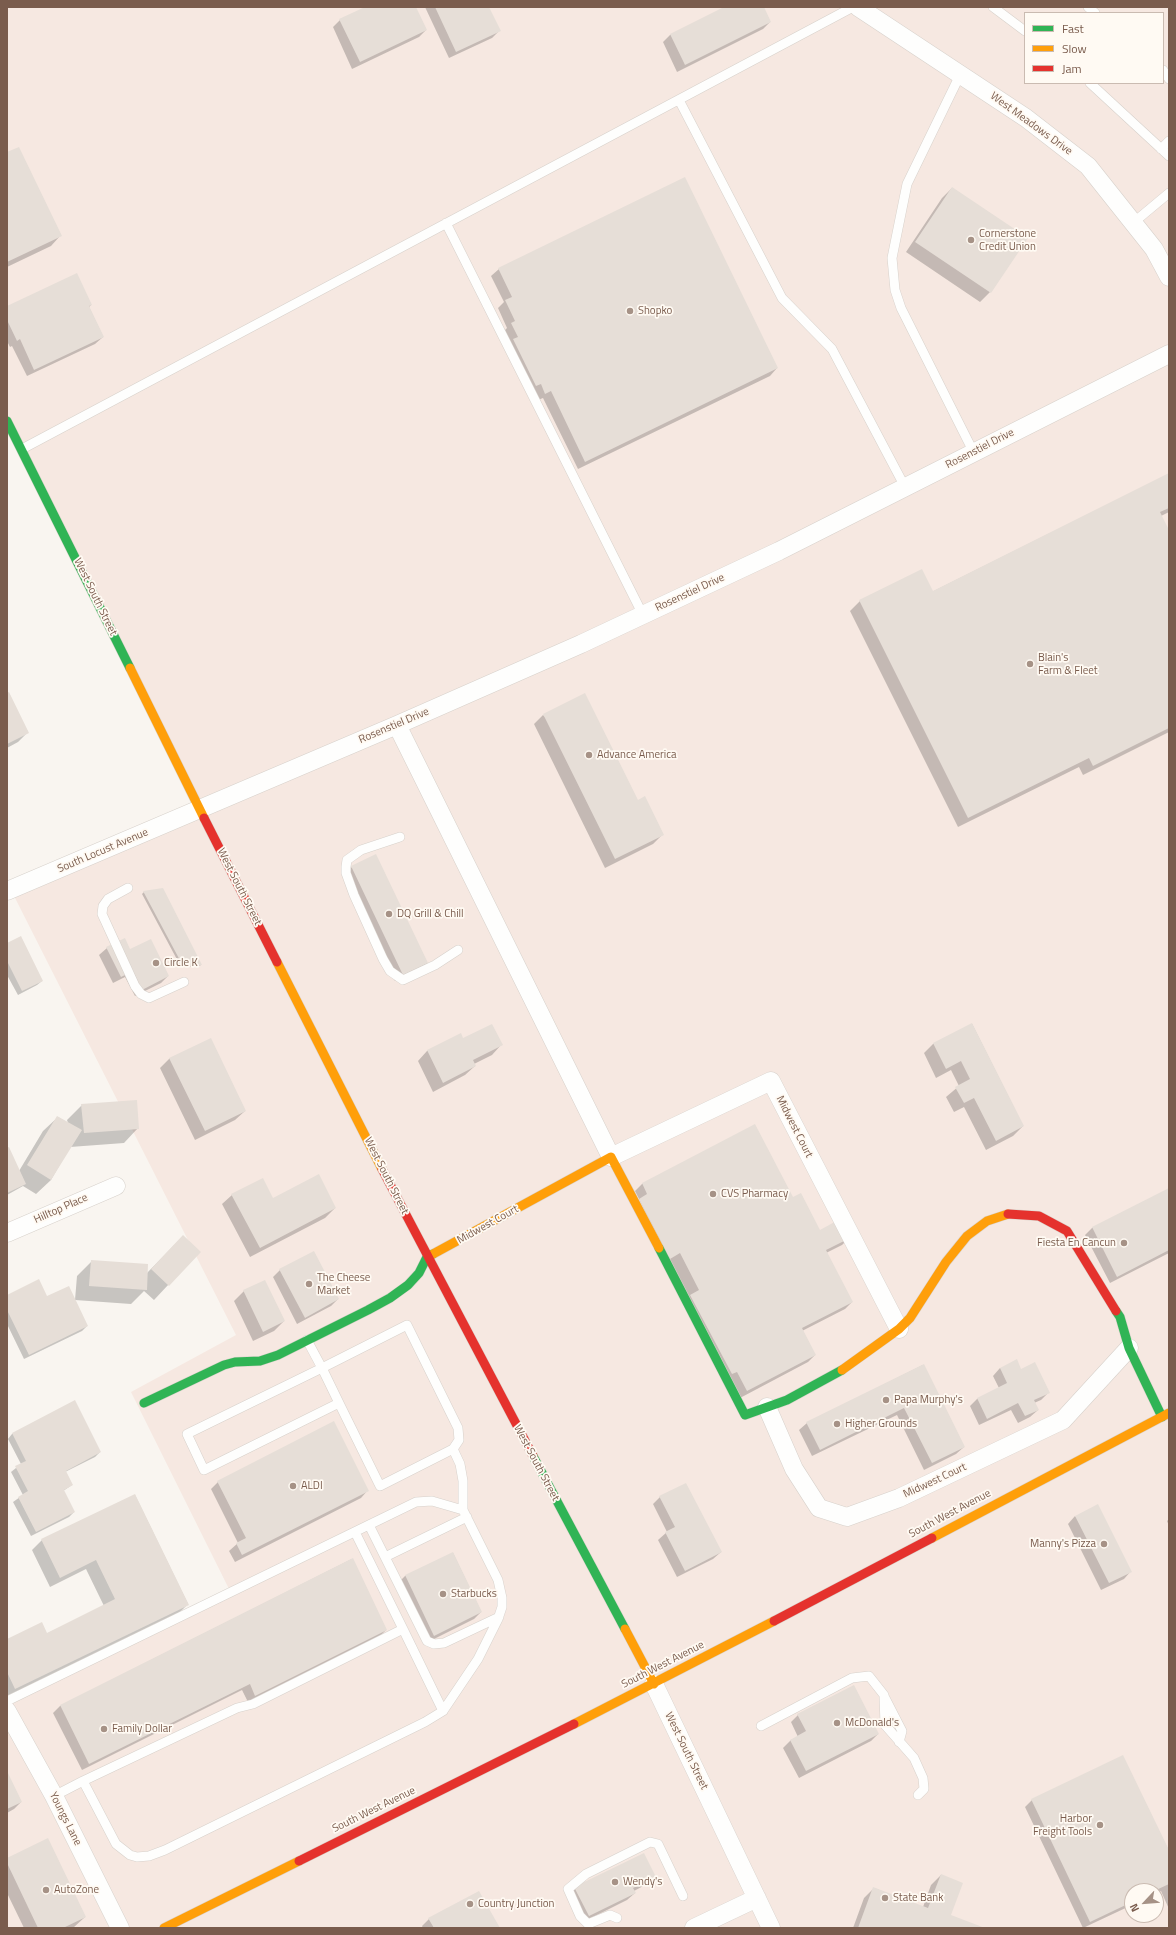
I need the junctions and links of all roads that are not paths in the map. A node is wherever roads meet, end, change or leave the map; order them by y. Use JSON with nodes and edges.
{"nodes":[{"id":1,"x":853,"y":7,"type":"edge"},
{"id":2,"x":858,"y":7,"type":"edge"},
{"id":3,"x":993,"y":7,"type":"edge"},
{"id":4,"x":1024,"y":30,"type":"edge"},
{"id":5,"x":960,"y":74,"type":"junction"},
{"id":6,"x":1091,"y":84,"type":"edge"},
{"id":7,"x":679,"y":100,"type":"junction"},
{"id":8,"x":1169,"y":141,"type":"edge"},
{"id":9,"x":1161,"y":149,"type":"junction"},
{"id":10,"x":1169,"y":156,"type":"edge"},
{"id":11,"x":1169,"y":193,"type":"edge"},
{"id":12,"x":446,"y":223,"type":"junction"},
{"id":13,"x":1133,"y":223,"type":"junction"},
{"id":14,"x":1169,"y":277,"type":"edge"},
{"id":15,"x":1169,"y":354,"type":"edge"},
{"id":16,"x":7,"y":421,"type":"edge"},
{"id":17,"x":22,"y":449,"type":"junction"},
{"id":18,"x":974,"y":453,"type":"junction"},
{"id":19,"x":905,"y":487,"type":"junction"},
{"id":20,"x":643,"y":615,"type":"junction"},
{"id":21,"x":398,"y":725,"type":"junction"},
{"id":22,"x":200,"y":810,"type":"junction"},
{"id":23,"x":400,"y":837,"type":"dead end"},
{"id":24,"x":128,"y":888,"type":"dead end"},
{"id":25,"x":7,"y":891,"type":"edge"},
{"id":26,"x":458,"y":950,"type":"dead end"},
{"id":27,"x":184,"y":982,"type":"dead end"},
{"id":28,"x":611,"y":1157,"type":"junction"},
{"id":29,"x":116,"y":1186,"type":"dead end"},
{"id":30,"x":7,"y":1233,"type":"edge"},
{"id":31,"x":427,"y":1258,"type":"junction"},
{"id":32,"x":899,"y":1329,"type":"junction"},
{"id":33,"x":307,"y":1340,"type":"junction"},
{"id":34,"x":1129,"y":1348,"type":"junction"},
{"id":35,"x":322,"y":1368,"type":"junction"},
{"id":36,"x":144,"y":1403,"type":"dead end"},
{"id":37,"x":339,"y":1403,"type":"junction"},
{"id":38,"x":767,"y":1407,"type":"junction"},
{"id":39,"x":1165,"y":1415,"type":"edge"},
{"id":40,"x":453,"y":1449,"type":"junction"},
{"id":41,"x":465,"y":1513,"type":"junction"},
{"id":42,"x":369,"y":1525,"type":"junction"},
{"id":43,"x":355,"y":1532,"type":"junction"},
{"id":44,"x":385,"y":1557,"type":"junction"},
{"id":45,"x":499,"y":1617,"type":"junction"},
{"id":46,"x":403,"y":1629,"type":"junction"},
{"id":47,"x":654,"y":1684,"type":"junction"},
{"id":48,"x":7,"y":1701,"type":"edge"},
{"id":49,"x":7,"y":1711,"type":"edge"},
{"id":50,"x":443,"y":1711,"type":"junction"},
{"id":51,"x":761,"y":1726,"type":"dead end"},
{"id":52,"x":83,"y":1781,"type":"junction"},
{"id":53,"x":918,"y":1795,"type":"dead end"},
{"id":54,"x":54,"y":1796,"type":"junction"},
{"id":55,"x":683,"y":1896,"type":"dead end"},
{"id":56,"x":757,"y":1898,"type":"junction"},
{"id":57,"x":617,"y":1918,"type":"dead end"},
{"id":58,"x":120,"y":1928,"type":"edge"},
{"id":59,"x":164,"y":1928,"type":"edge"},
{"id":60,"x":694,"y":1928,"type":"edge"},
{"id":61,"x":771,"y":1928,"type":"edge"}],
"edges":[{"from":1,"to":7,"type":"lane"},
{"from":2,"to":5,"type":"street","name":"West Meadows Drive"},
{"from":3,"to":4,"type":"lane"},
{"from":5,"to":13,"type":"street","name":"West Meadows Drive"},
{"from":5,"to":18,"type":"lane"},
{"from":6,"to":9,"type":"lane"},
{"from":7,"to":12,"type":"lane"},
{"from":7,"to":19,"type":"lane"},
{"from":8,"to":9,"type":"lane"},
{"from":9,"to":10,"type":"lane"},
{"from":11,"to":13,"type":"lane"},
{"from":12,"to":17,"type":"lane"},
{"from":12,"to":20,"type":"lane"},
{"from":13,"to":14,"type":"street","name":"West Meadows Drive"},
{"from":15,"to":18,"type":"street","name":"Rosenstiel Drive"},
{"from":16,"to":17,"type":"main road","name":"West South Street"},
{"from":17,"to":22,"type":"main road","name":"West South Street"},
{"from":18,"to":19,"type":"street","name":"Rosenstiel Drive"},
{"from":19,"to":20,"type":"street","name":"Rosenstiel Drive"},
{"from":20,"to":21,"type":"street","name":"Rosenstiel Drive"},
{"from":21,"to":22,"type":"street","name":"Rosenstiel Drive"},
{"from":21,"to":28,"type":"street"},
{"from":22,"to":25,"type":"street","name":"South Locust Avenue"},
{"from":22,"to":31,"type":"main road","name":"West South Street"},
{"from":23,"to":26,"type":"lane"},
{"from":24,"to":27,"type":"lane"},
{"from":28,"to":31,"type":"main road","name":"Midwest Court"},
{"from":28,"to":32,"type":"street","name":"Midwest Court"},
{"from":28,"to":38,"type":"main road"},
{"from":29,"to":30,"type":"street","name":"Hilltop Place"},
{"from":31,"to":33,"type":"main road"},
{"from":31,"to":47,"type":"main road","name":"West South Street"},
{"from":32,"to":34,"type":"main road"},
{"from":32,"to":38,"type":"main road"},
{"from":33,"to":35,"type":"lane"},
{"from":33,"to":36,"type":"main road"},
{"from":34,"to":38,"type":"street","name":"Midwest Court"},
{"from":34,"to":39,"type":"main road"},
{"from":35,"to":37,"type":"lane"},
{"from":35,"to":37,"type":"lane"},
{"from":35,"to":40,"type":"lane"},
{"from":37,"to":40,"type":"lane"},
{"from":39,"to":47,"type":"main road","name":"South West Avenue"},
{"from":40,"to":41,"type":"lane"},
{"from":41,"to":42,"type":"lane"},
{"from":41,"to":44,"type":"lane"},
{"from":41,"to":45,"type":"lane"},
{"from":42,"to":43,"type":"lane"},
{"from":42,"to":44,"type":"lane"},
{"from":43,"to":46,"type":"lane"},
{"from":43,"to":48,"type":"lane"},
{"from":44,"to":45,"type":"lane"},
{"from":45,"to":50,"type":"lane"},
{"from":46,"to":50,"type":"lane"},
{"from":46,"to":52,"type":"lane"},
{"from":47,"to":56,"type":"street","name":"West South Street"},
{"from":47,"to":59,"type":"main road","name":"South West Avenue"},
{"from":49,"to":54,"type":"street","name":"Youngs Lane"},
{"from":50,"to":52,"type":"lane"},
{"from":51,"to":53,"type":"lane"},
{"from":52,"to":54,"type":"lane"},
{"from":54,"to":58,"type":"street","name":"Youngs Lane"},
{"from":55,"to":57,"type":"lane"},
{"from":56,"to":60,"type":"street"},
{"from":56,"to":61,"type":"street","name":"West South Street"}]}
